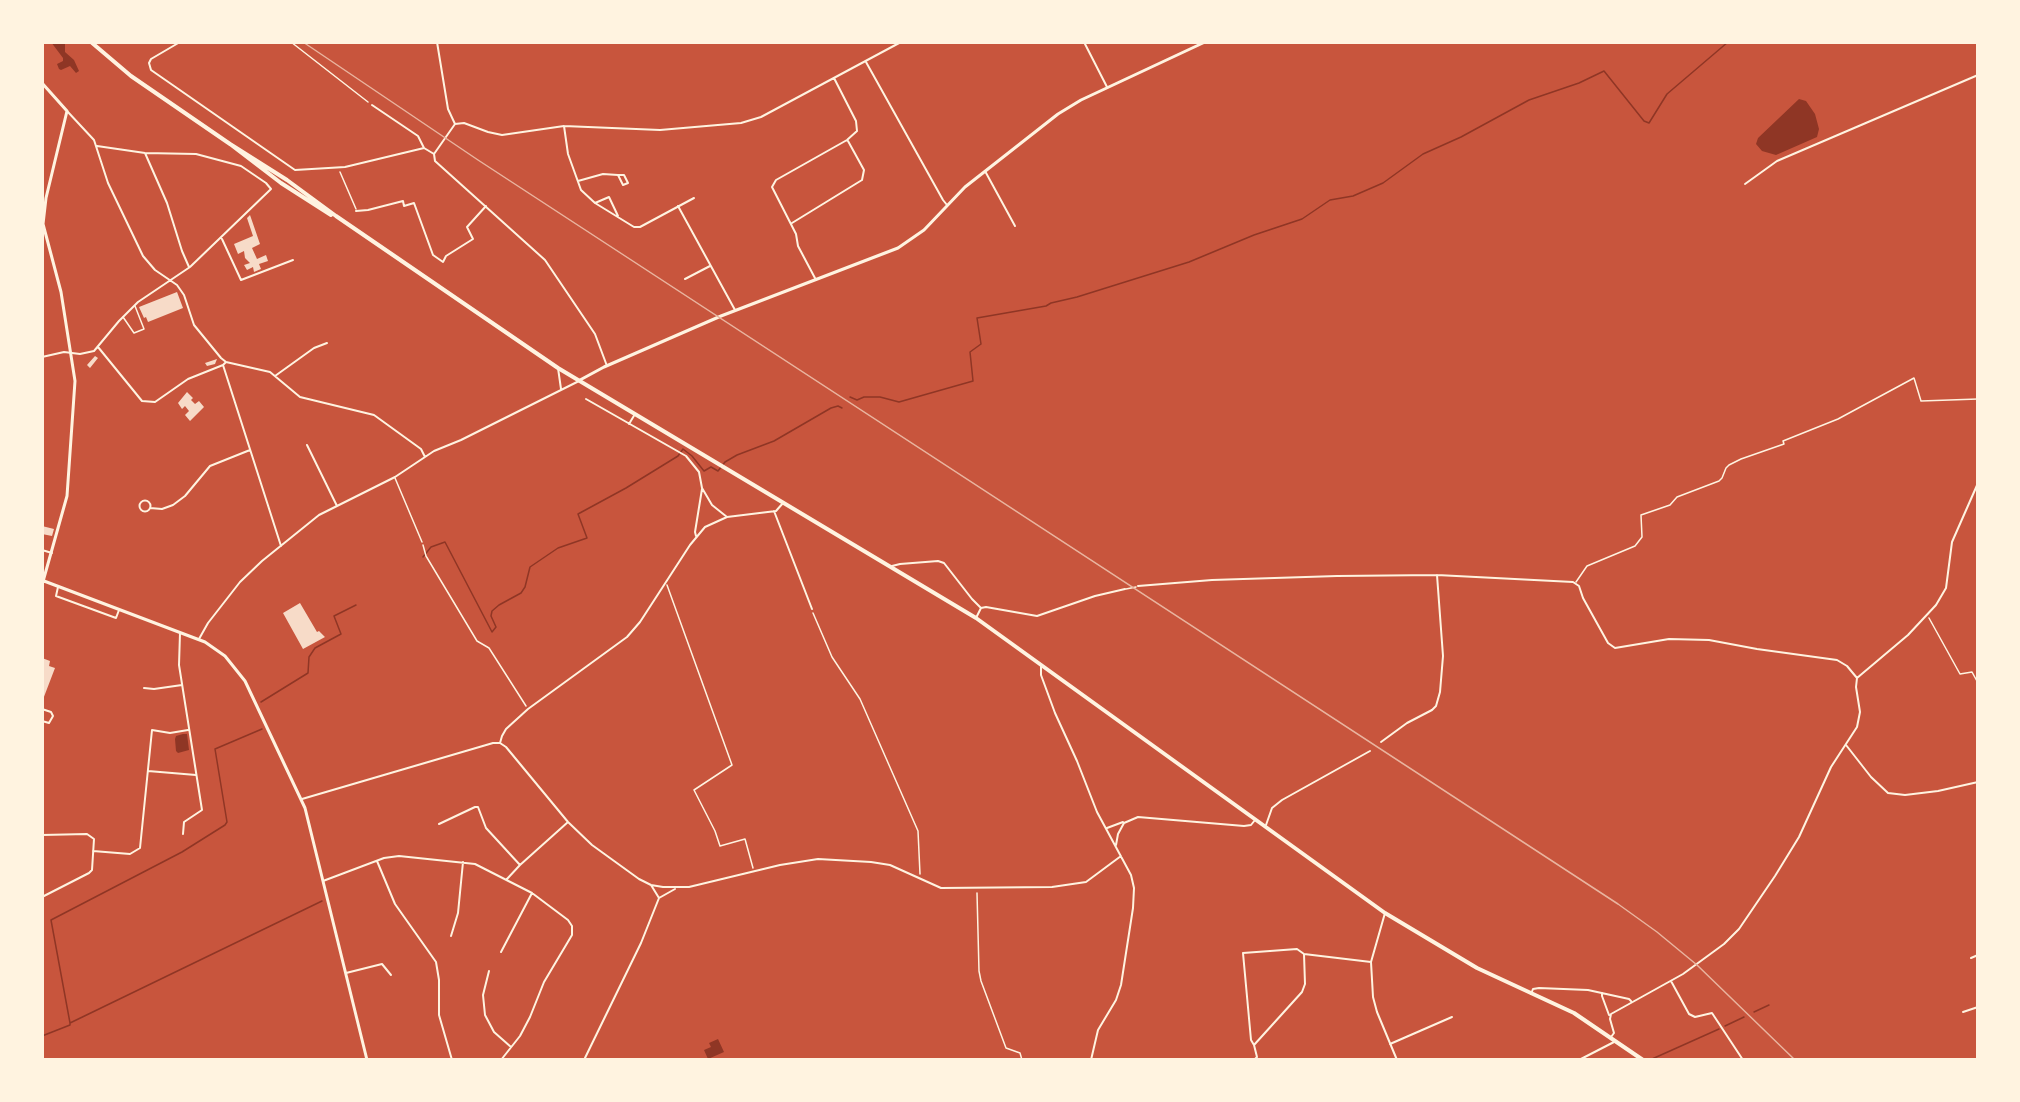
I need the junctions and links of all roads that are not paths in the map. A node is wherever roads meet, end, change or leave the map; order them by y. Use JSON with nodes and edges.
{"nodes":[{"id":1,"x":92,"y":42,"type":"edge"},
{"id":2,"x":180,"y":42,"type":"edge"},
{"id":3,"x":437,"y":42,"type":"edge"},
{"id":4,"x":901,"y":42,"type":"edge"},
{"id":5,"x":1083,"y":42,"type":"edge"},
{"id":6,"x":1205,"y":42,"type":"edge"},
{"id":7,"x":867,"y":62,"type":"junction"},
{"id":8,"x":1978,"y":75,"type":"edge"},
{"id":9,"x":834,"y":78,"type":"junction"},
{"id":10,"x":42,"y":83,"type":"edge"},
{"id":11,"x":1107,"y":87,"type":"junction"},
{"id":12,"x":372,"y":105,"type":"road end"},
{"id":13,"x":67,"y":111,"type":"junction"},
{"id":14,"x":455,"y":124,"type":"junction"},
{"id":15,"x":564,"y":126,"type":"junction"},
{"id":16,"x":847,"y":140,"type":"junction"},
{"id":17,"x":97,"y":146,"type":"junction"},
{"id":18,"x":424,"y":148,"type":"junction"},
{"id":19,"x":145,"y":153,"type":"junction"},
{"id":20,"x":434,"y":153,"type":"junction"},
{"id":21,"x":985,"y":171,"type":"junction"},
{"id":22,"x":618,"y":175,"type":"dead end"},
{"id":23,"x":577,"y":182,"type":"junction"},
{"id":24,"x":1745,"y":184,"type":"dead end"},
{"id":25,"x":694,"y":198,"type":"dead end"},
{"id":26,"x":595,"y":203,"type":"junction"},
{"id":27,"x":947,"y":205,"type":"junction"},
{"id":28,"x":486,"y":206,"type":"junction"},
{"id":29,"x":678,"y":206,"type":"junction"},
{"id":30,"x":356,"y":211,"type":"road end"},
{"id":31,"x":618,"y":217,"type":"junction"},
{"id":32,"x":792,"y":224,"type":"junction"},
{"id":33,"x":1015,"y":226,"type":"dead end"},
{"id":34,"x":222,"y":239,"type":"junction"},
{"id":35,"x":293,"y":260,"type":"dead end"},
{"id":36,"x":710,"y":266,"type":"junction"},
{"id":37,"x":190,"y":267,"type":"junction"},
{"id":38,"x":685,"y":279,"type":"dead end"},
{"id":39,"x":169,"y":280,"type":"junction"},
{"id":40,"x":816,"y":280,"type":"junction"},
{"id":41,"x":135,"y":305,"type":"junction"},
{"id":42,"x":735,"y":310,"type":"junction"},
{"id":43,"x":123,"y":317,"type":"junction"},
{"id":44,"x":327,"y":343,"type":"dead end"},
{"id":45,"x":98,"y":347,"type":"junction"},
{"id":46,"x":72,"y":353,"type":"junction"},
{"id":47,"x":42,"y":357,"type":"edge"},
{"id":48,"x":226,"y":362,"type":"junction"},
{"id":49,"x":224,"y":365,"type":"junction"},
{"id":50,"x":607,"y":366,"type":"junction"},
{"id":51,"x":558,"y":368,"type":"junction"},
{"id":52,"x":275,"y":376,"type":"junction"},
{"id":53,"x":579,"y":381,"type":"junction"},
{"id":54,"x":561,"y":390,"type":"junction"},
{"id":55,"x":586,"y":399,"type":"dead end"},
{"id":56,"x":635,"y":414,"type":"junction"},
{"id":57,"x":629,"y":424,"type":"junction"},
{"id":58,"x":307,"y":445,"type":"dead end"},
{"id":59,"x":250,"y":450,"type":"junction"},
{"id":60,"x":425,"y":457,"type":"junction"},
{"id":61,"x":394,"y":477,"type":"junction"},
{"id":62,"x":1978,"y":483,"type":"edge"},
{"id":63,"x":702,"y":488,"type":"junction"},
{"id":64,"x":783,"y":503,"type":"junction"},
{"id":65,"x":336,"y":506,"type":"junction"},
{"id":66,"x":150,"y":508,"type":"dead end"},
{"id":67,"x":774,"y":511,"type":"junction"},
{"id":68,"x":727,"y":517,"type":"junction"},
{"id":69,"x":696,"y":536,"type":"junction"},
{"id":70,"x":422,"y":542,"type":"road end"},
{"id":71,"x":281,"y":546,"type":"junction"},
{"id":72,"x":42,"y":550,"type":"edge"},
{"id":73,"x":52,"y":553,"type":"junction"},
{"id":74,"x":890,"y":567,"type":"junction"},
{"id":75,"x":1437,"y":575,"type":"junction"},
{"id":76,"x":43,"y":583,"type":"edge"},
{"id":77,"x":1138,"y":586,"type":"joint"},
{"id":78,"x":58,"y":588,"type":"junction"},
{"id":79,"x":1125,"y":589,"type":"joint"},
{"id":80,"x":981,"y":608,"type":"junction"},
{"id":81,"x":812,"y":609,"type":"road end"},
{"id":82,"x":119,"y":610,"type":"junction"},
{"id":83,"x":976,"y":618,"type":"junction"},
{"id":84,"x":180,"y":633,"type":"junction"},
{"id":85,"x":199,"y":639,"type":"junction"},
{"id":86,"x":1041,"y":664,"type":"junction"},
{"id":87,"x":1857,"y":678,"type":"junction"},
{"id":88,"x":182,"y":685,"type":"junction"},
{"id":89,"x":144,"y":688,"type":"dead end"},
{"id":90,"x":42,"y":709,"type":"edge"},
{"id":91,"x":42,"y":721,"type":"edge"},
{"id":92,"x":189,"y":730,"type":"junction"},
{"id":93,"x":1381,"y":741,"type":"dead end"},
{"id":94,"x":500,"y":743,"type":"junction"},
{"id":95,"x":1846,"y":746,"type":"junction"},
{"id":96,"x":1370,"y":751,"type":"dead end"},
{"id":97,"x":148,"y":771,"type":"junction"},
{"id":98,"x":196,"y":775,"type":"junction"},
{"id":99,"x":1978,"y":782,"type":"edge"},
{"id":100,"x":302,"y":799,"type":"junction"},
{"id":101,"x":1128,"y":820,"type":"junction"},
{"id":102,"x":1255,"y":820,"type":"junction"},
{"id":103,"x":568,"y":822,"type":"junction"},
{"id":104,"x":439,"y":824,"type":"dead end"},
{"id":105,"x":1107,"y":828,"type":"junction"},
{"id":106,"x":1264,"y":828,"type":"junction"},
{"id":107,"x":183,"y":834,"type":"dead end"},
{"id":108,"x":42,"y":835,"type":"edge"},
{"id":109,"x":1116,"y":845,"type":"junction"},
{"id":110,"x":93,"y":851,"type":"junction"},
{"id":111,"x":1120,"y":856,"type":"junction"},
{"id":112,"x":377,"y":861,"type":"junction"},
{"id":113,"x":463,"y":862,"type":"junction"},
{"id":114,"x":520,"y":865,"type":"junction"},
{"id":115,"x":507,"y":879,"type":"junction"},
{"id":116,"x":323,"y":881,"type":"junction"},
{"id":117,"x":651,"y":885,"type":"junction"},
{"id":118,"x":676,"y":888,"type":"junction"},
{"id":119,"x":532,"y":893,"type":"junction"},
{"id":120,"x":42,"y":897,"type":"edge"},
{"id":121,"x":659,"y":898,"type":"junction"},
{"id":122,"x":1385,"y":913,"type":"junction"},
{"id":123,"x":451,"y":936,"type":"dead end"},
{"id":124,"x":501,"y":952,"type":"dead end"},
{"id":125,"x":1304,"y":954,"type":"junction"},
{"id":126,"x":1978,"y":955,"type":"edge"},
{"id":127,"x":1971,"y":958,"type":"dead end"},
{"id":128,"x":1371,"y":962,"type":"junction"},
{"id":129,"x":489,"y":971,"type":"dead end"},
{"id":130,"x":346,"y":973,"type":"junction"},
{"id":131,"x":391,"y":975,"type":"dead end"},
{"id":132,"x":1671,"y":981,"type":"junction"},
{"id":133,"x":1602,"y":993,"type":"junction"},
{"id":134,"x":1531,"y":994,"type":"junction"},
{"id":135,"x":1631,"y":1002,"type":"junction"},
{"id":136,"x":1978,"y":1007,"type":"edge"},
{"id":137,"x":1963,"y":1012,"type":"dead end"},
{"id":138,"x":1610,"y":1016,"type":"junction"},
{"id":139,"x":1452,"y":1017,"type":"dead end"},
{"id":140,"x":1613,"y":1038,"type":"junction"},
{"id":141,"x":1390,"y":1044,"type":"junction"},
{"id":142,"x":1254,"y":1045,"type":"junction"},
{"id":143,"x":511,"y":1047,"type":"junction"},
{"id":144,"x":1255,"y":1059,"type":"edge"},
{"id":145,"x":1262,"y":1059,"type":"edge"},
{"id":146,"x":367,"y":1060,"type":"edge"},
{"id":147,"x":452,"y":1060,"type":"edge"},
{"id":148,"x":501,"y":1060,"type":"edge"},
{"id":149,"x":584,"y":1060,"type":"edge"},
{"id":150,"x":1091,"y":1060,"type":"edge"},
{"id":151,"x":1397,"y":1060,"type":"edge"},
{"id":152,"x":1579,"y":1060,"type":"edge"},
{"id":153,"x":1643,"y":1060,"type":"edge"},
{"id":154,"x":1743,"y":1060,"type":"edge"}],
"edges":[{"from":1,"to":51,"type":"main road"},
{"from":2,"to":18,"type":"street"},
{"from":3,"to":14,"type":"street"},
{"from":4,"to":7,"type":"street"},
{"from":5,"to":11,"type":"street"},
{"from":6,"to":11,"type":"street"},
{"from":7,"to":9,"type":"street"},
{"from":7,"to":27,"type":"street"},
{"from":8,"to":24,"type":"street"},
{"from":9,"to":15,"type":"street"},
{"from":9,"to":16,"type":"street"},
{"from":10,"to":13,"type":"street"},
{"from":11,"to":21,"type":"street"},
{"from":12,"to":18,"type":"street"},
{"from":13,"to":17,"type":"street"},
{"from":13,"to":46,"type":"street"},
{"from":14,"to":15,"type":"street"},
{"from":14,"to":20,"type":"street"},
{"from":15,"to":23,"type":"street"},
{"from":16,"to":32,"type":"street"},
{"from":16,"to":32,"type":"street"},
{"from":17,"to":19,"type":"street"},
{"from":17,"to":39,"type":"street"},
{"from":18,"to":20,"type":"street"},
{"from":19,"to":34,"type":"street"},
{"from":19,"to":37,"type":"street"},
{"from":20,"to":28,"type":"street"},
{"from":21,"to":27,"type":"street"},
{"from":21,"to":33,"type":"street"},
{"from":22,"to":23,"type":"street"},
{"from":23,"to":26,"type":"street"},
{"from":25,"to":29,"type":"street"},
{"from":26,"to":31,"type":"street"},
{"from":26,"to":31,"type":"street"},
{"from":27,"to":40,"type":"street"},
{"from":28,"to":30,"type":"street"},
{"from":28,"to":50,"type":"street"},
{"from":29,"to":31,"type":"street"},
{"from":29,"to":36,"type":"street"},
{"from":32,"to":40,"type":"street"},
{"from":34,"to":35,"type":"street"},
{"from":34,"to":37,"type":"street"},
{"from":36,"to":38,"type":"street"},
{"from":36,"to":42,"type":"street"},
{"from":37,"to":39,"type":"street"},
{"from":39,"to":41,"type":"street"},
{"from":39,"to":48,"type":"street"},
{"from":40,"to":42,"type":"street"},
{"from":41,"to":43,"type":"street"},
{"from":41,"to":43,"type":"street"},
{"from":42,"to":50,"type":"street"},
{"from":43,"to":45,"type":"street"},
{"from":44,"to":52,"type":"street"},
{"from":45,"to":46,"type":"street"},
{"from":45,"to":49,"type":"street"},
{"from":46,"to":47,"type":"street"},
{"from":46,"to":73,"type":"street"},
{"from":48,"to":49,"type":"street"},
{"from":48,"to":52,"type":"street"},
{"from":49,"to":59,"type":"street"},
{"from":50,"to":53,"type":"street"},
{"from":51,"to":53,"type":"main road"},
{"from":51,"to":54,"type":"street"},
{"from":52,"to":60,"type":"street"},
{"from":53,"to":54,"type":"street"},
{"from":53,"to":56,"type":"main road"},
{"from":54,"to":60,"type":"street"},
{"from":55,"to":57,"type":"street"},
{"from":56,"to":57,"type":"street"},
{"from":56,"to":64,"type":"main road"},
{"from":57,"to":63,"type":"street"},
{"from":58,"to":65,"type":"street"},
{"from":59,"to":66,"type":"street"},
{"from":59,"to":71,"type":"street"},
{"from":60,"to":61,"type":"street"},
{"from":61,"to":65,"type":"street"},
{"from":61,"to":70,"type":"street"},
{"from":62,"to":87,"type":"street"},
{"from":63,"to":68,"type":"street"},
{"from":63,"to":69,"type":"street"},
{"from":64,"to":67,"type":"street"},
{"from":64,"to":74,"type":"main road"},
{"from":65,"to":71,"type":"street"},
{"from":67,"to":68,"type":"street"},
{"from":67,"to":81,"type":"street"},
{"from":68,"to":69,"type":"street"},
{"from":69,"to":94,"type":"street"},
{"from":71,"to":85,"type":"street"},
{"from":72,"to":73,"type":"street"},
{"from":73,"to":76,"type":"street"},
{"from":74,"to":80,"type":"street"},
{"from":74,"to":83,"type":"main road"},
{"from":75,"to":77,"type":"street"},
{"from":75,"to":87,"type":"street"},
{"from":75,"to":93,"type":"street"},
{"from":76,"to":78,"type":"street"},
{"from":77,"to":79,"type":"street"},
{"from":78,"to":82,"type":"street"},
{"from":78,"to":82,"type":"street"},
{"from":79,"to":80,"type":"street"},
{"from":80,"to":83,"type":"street"},
{"from":82,"to":84,"type":"street"},
{"from":83,"to":86,"type":"main road"},
{"from":84,"to":85,"type":"street"},
{"from":84,"to":88,"type":"street"},
{"from":85,"to":100,"type":"street"},
{"from":86,"to":102,"type":"main road"},
{"from":86,"to":105,"type":"street"},
{"from":87,"to":95,"type":"street"},
{"from":88,"to":89,"type":"street"},
{"from":88,"to":92,"type":"street"},
{"from":90,"to":91,"type":"street"},
{"from":92,"to":97,"type":"street"},
{"from":92,"to":98,"type":"street"},
{"from":94,"to":100,"type":"street"},
{"from":94,"to":103,"type":"street"},
{"from":95,"to":99,"type":"street"},
{"from":95,"to":132,"type":"street"},
{"from":96,"to":106,"type":"street"},
{"from":97,"to":98,"type":"street"},
{"from":97,"to":110,"type":"street"},
{"from":98,"to":107,"type":"street"},
{"from":100,"to":116,"type":"street"},
{"from":101,"to":102,"type":"street"},
{"from":101,"to":105,"type":"street"},
{"from":101,"to":109,"type":"street"},
{"from":102,"to":106,"type":"main road"},
{"from":103,"to":114,"type":"street"},
{"from":103,"to":117,"type":"street"},
{"from":104,"to":114,"type":"street"},
{"from":105,"to":109,"type":"street"},
{"from":106,"to":122,"type":"main road"},
{"from":108,"to":110,"type":"street"},
{"from":109,"to":111,"type":"street"},
{"from":110,"to":120,"type":"street"},
{"from":111,"to":118,"type":"street"},
{"from":111,"to":150,"type":"street"},
{"from":112,"to":113,"type":"street"},
{"from":112,"to":116,"type":"street"},
{"from":112,"to":147,"type":"street"},
{"from":113,"to":115,"type":"street"},
{"from":113,"to":123,"type":"street"},
{"from":114,"to":115,"type":"street"},
{"from":115,"to":119,"type":"street"},
{"from":116,"to":130,"type":"street"},
{"from":117,"to":118,"type":"street"},
{"from":117,"to":121,"type":"street"},
{"from":118,"to":121,"type":"street"},
{"from":119,"to":124,"type":"street"},
{"from":119,"to":143,"type":"street"},
{"from":121,"to":149,"type":"street"},
{"from":122,"to":128,"type":"street"},
{"from":122,"to":134,"type":"main road"},
{"from":125,"to":128,"type":"street"},
{"from":125,"to":142,"type":"street"},
{"from":125,"to":142,"type":"street"},
{"from":126,"to":127,"type":"street"},
{"from":128,"to":141,"type":"street"},
{"from":129,"to":143,"type":"street"},
{"from":130,"to":131,"type":"street"},
{"from":130,"to":146,"type":"street"},
{"from":132,"to":135,"type":"street"},
{"from":132,"to":154,"type":"street"},
{"from":133,"to":134,"type":"street"},
{"from":133,"to":135,"type":"street"},
{"from":133,"to":138,"type":"street"},
{"from":134,"to":140,"type":"main road"},
{"from":135,"to":138,"type":"street"},
{"from":136,"to":137,"type":"street"},
{"from":138,"to":140,"type":"street"},
{"from":139,"to":141,"type":"street"},
{"from":140,"to":152,"type":"street"},
{"from":140,"to":153,"type":"main road"},
{"from":141,"to":151,"type":"street"},
{"from":142,"to":144,"type":"street"},
{"from":143,"to":148,"type":"street"},
{"from":144,"to":145,"type":"street"}]}
